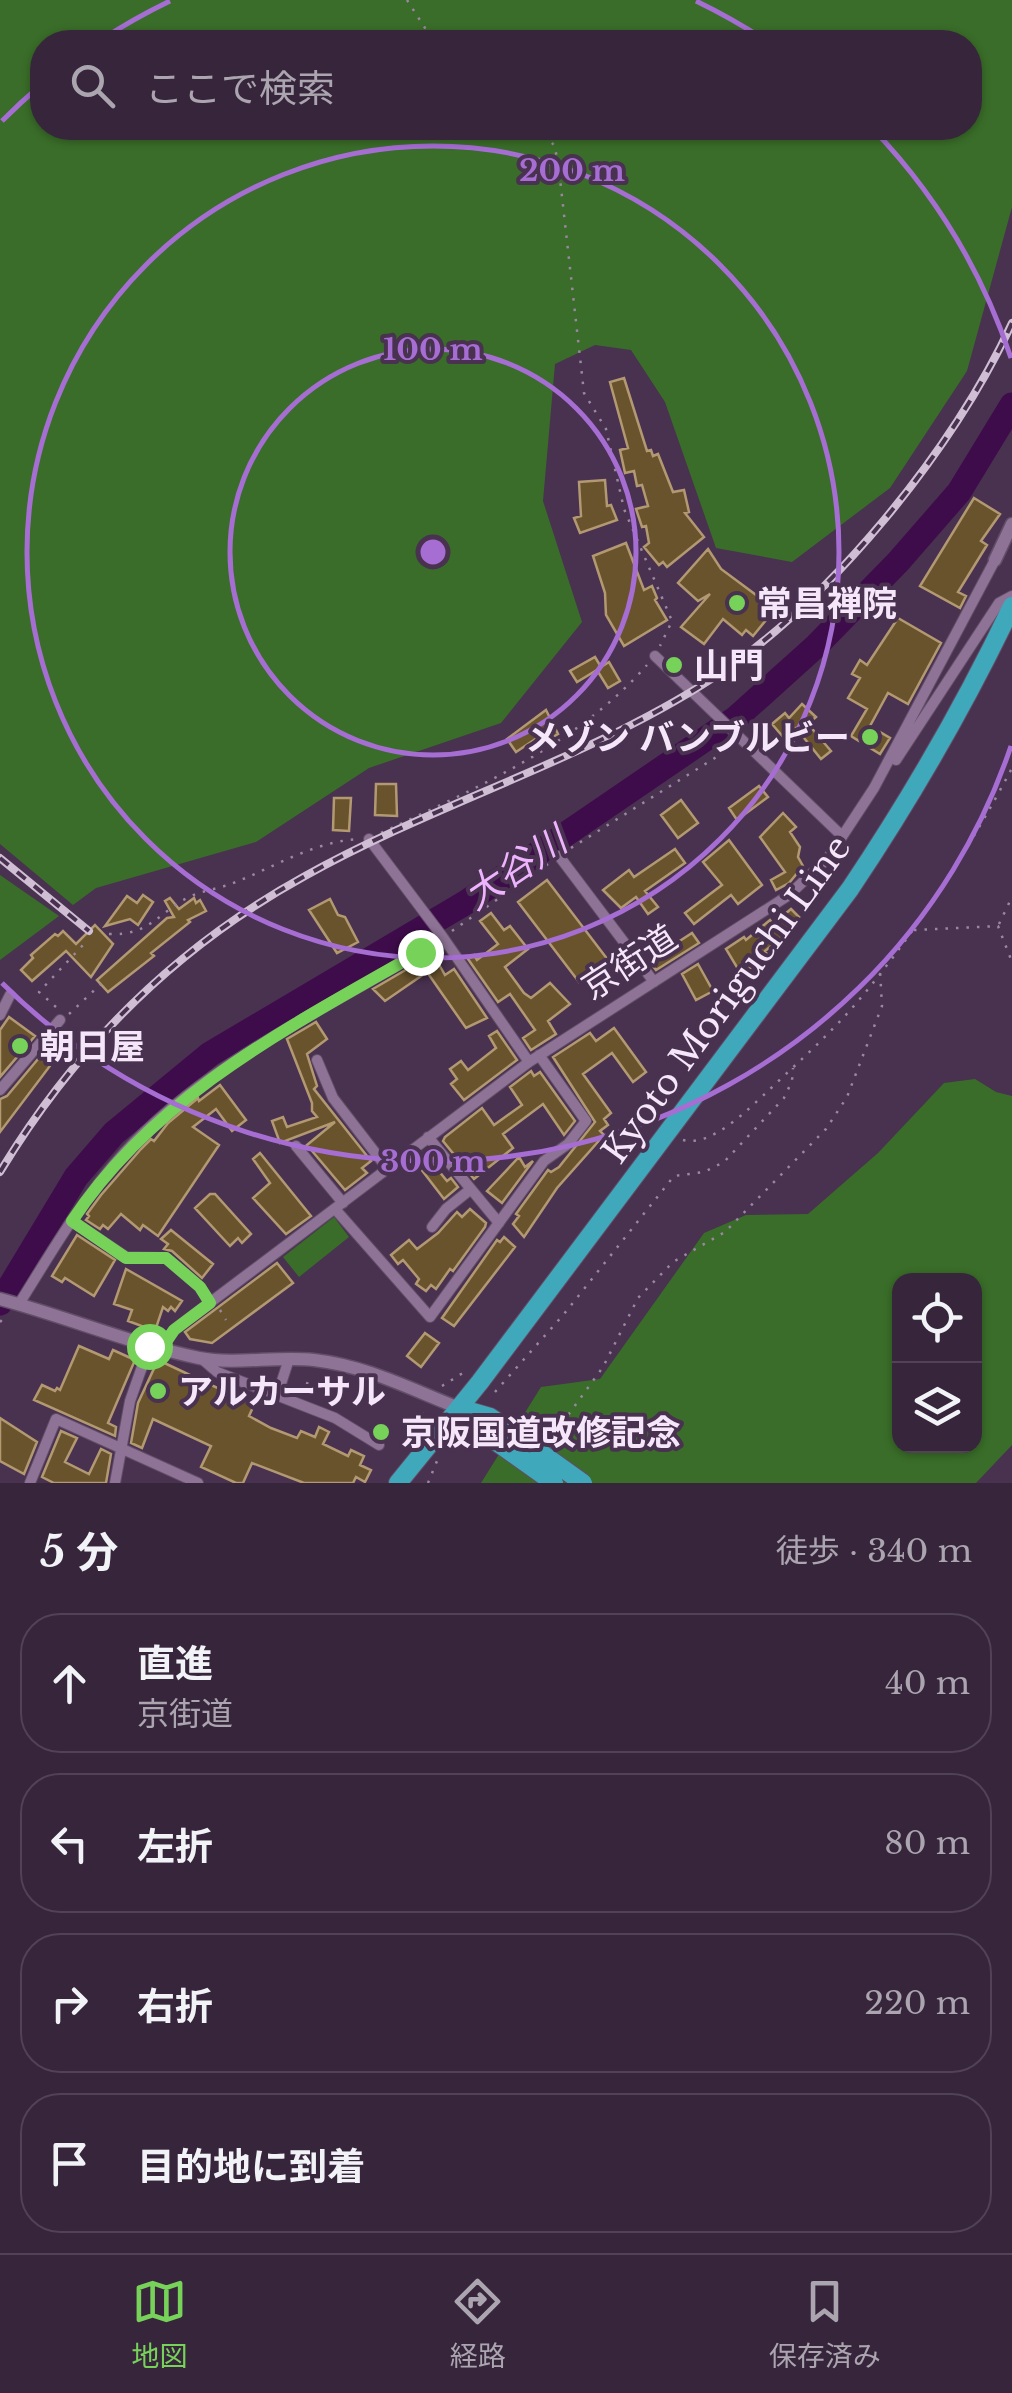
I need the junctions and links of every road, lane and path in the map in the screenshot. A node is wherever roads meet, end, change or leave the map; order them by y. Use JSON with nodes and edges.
{"nodes":[{"id":1,"x":407,"y":0,"type":"edge"},
{"id":2,"x":426,"y":30,"type":"edge"},
{"id":3,"x":548,"y":140,"type":"edge"},
{"id":4,"x":1012,"y":524,"type":"edge"},
{"id":5,"x":995,"y":560,"type":"joint"},
{"id":6,"x":1012,"y":596,"type":"edge"},
{"id":7,"x":1012,"y":606,"type":"edge"},
{"id":8,"x":655,"y":656,"type":"junction"},
{"id":9,"x":741,"y":740,"type":"junction"},
{"id":10,"x":1012,"y":768,"type":"edge"},
{"id":11,"x":874,"y":788,"type":"junction"},
{"id":12,"x":842,"y":836,"type":"junction"},
{"id":13,"x":369,"y":838,"type":"junction"},
{"id":14,"x":559,"y":856,"type":"junction"},
{"id":15,"x":1012,"y":897,"type":"edge"},
{"id":16,"x":998,"y":926,"type":"junction"},
{"id":17,"x":912,"y":930,"type":"junction"},
{"id":18,"x":108,"y":934,"type":"dead end"},
{"id":19,"x":443,"y":937,"type":"junction"},
{"id":20,"x":84,"y":944,"type":"dead end"},
{"id":21,"x":1012,"y":962,"type":"edge"},
{"id":22,"x":880,"y":970,"type":"junction"},
{"id":23,"x":654,"y":982,"type":"junction"},
{"id":24,"x":101,"y":984,"type":"dead end"},
{"id":25,"x":10,"y":995,"type":"dead end"},
{"id":26,"x":0,"y":1016,"type":"edge"},
{"id":27,"x":60,"y":1020,"type":"dead end"},
{"id":28,"x":534,"y":1059,"type":"junction"},
{"id":29,"x":317,"y":1060,"type":"dead end"},
{"id":30,"x":792,"y":1068,"type":"junction"},
{"id":31,"x":0,"y":1090,"type":"edge"},
{"id":32,"x":667,"y":1134,"type":"junction"},
{"id":33,"x":428,"y":1137,"type":"junction"},
{"id":34,"x":296,"y":1146,"type":"dead end"},
{"id":35,"x":387,"y":1168,"type":"junction"},
{"id":36,"x":471,"y":1189,"type":"junction"},
{"id":37,"x":339,"y":1206,"type":"junction"},
{"id":38,"x":72,"y":1221,"type":"junction"},
{"id":39,"x":499,"y":1222,"type":"junction"},
{"id":40,"x":432,"y":1228,"type":"dead end"},
{"id":41,"x":11,"y":1302,"type":"edge"},
{"id":42,"x":210,"y":1303,"type":"junction"},
{"id":43,"x":155,"y":1348,"type":"junction"},
{"id":44,"x":201,"y":1358,"type":"junction"},
{"id":45,"x":289,"y":1359,"type":"junction"},
{"id":46,"x":466,"y":1371,"type":"dead end"},
{"id":47,"x":306,"y":1383,"type":"dead end"},
{"id":48,"x":314,"y":1386,"type":"dead end"},
{"id":49,"x":442,"y":1386,"type":"dead end"},
{"id":50,"x":495,"y":1392,"type":"dead end"},
{"id":51,"x":276,"y":1396,"type":"junction"},
{"id":52,"x":459,"y":1408,"type":"junction"},
{"id":53,"x":422,"y":1412,"type":"dead end"},
{"id":54,"x":424,"y":1427,"type":"dead end"},
{"id":55,"x":496,"y":1431,"type":"junction"},
{"id":56,"x":552,"y":1438,"type":"dead end"},
{"id":57,"x":378,"y":1445,"type":"dead end"},
{"id":58,"x":119,"y":1448,"type":"junction"},
{"id":59,"x":440,"y":1454,"type":"dead end"},
{"id":60,"x":30,"y":1483,"type":"edge"},
{"id":61,"x":115,"y":1483,"type":"edge"},
{"id":62,"x":198,"y":1483,"type":"edge"},
{"id":63,"x":398,"y":1483,"type":"edge"},
{"id":64,"x":428,"y":1483,"type":"edge"},
{"id":65,"x":554,"y":1483,"type":"edge"},
{"id":66,"x":584,"y":1483,"type":"edge"}],
"edges":[{"from":1,"to":2,"type":"path"},
{"from":3,"to":8,"type":"path"},
{"from":4,"to":5,"type":"street","name":"京街道"},
{"from":5,"to":11,"type":"street","name":"京街道"},
{"from":6,"to":11,"type":"street"},
{"from":7,"to":32,"type":"main road","name":"Kyoto Moriguchi Line"},
{"from":8,"to":9,"type":"street"},
{"from":8,"to":13,"type":"path"},
{"from":9,"to":12,"type":"street"},
{"from":9,"to":14,"type":"path"},
{"from":10,"to":17,"type":"path"},
{"from":11,"to":12,"type":"street","name":"京街道"},
{"from":12,"to":23,"type":"street","name":"京街道"},
{"from":13,"to":18,"type":"path"},
{"from":13,"to":19,"type":"street"},
{"from":14,"to":19,"type":"path"},
{"from":14,"to":23,"type":"street"},
{"from":15,"to":16,"type":"path"},
{"from":16,"to":17,"type":"path"},
{"from":16,"to":21,"type":"path"},
{"from":17,"to":22,"type":"path"},
{"from":19,"to":28,"type":"street"},
{"from":19,"to":38,"type":"street"},
{"from":20,"to":24,"type":"path"},
{"from":22,"to":30,"type":"path"},
{"from":22,"to":56,"type":"path"},
{"from":23,"to":28,"type":"street","name":"京街道"},
{"from":25,"to":26,"type":"street"},
{"from":27,"to":31,"type":"street"},
{"from":28,"to":33,"type":"street","name":"京街道"},
{"from":28,"to":39,"type":"street"},
{"from":29,"to":35,"type":"street"},
{"from":30,"to":32,"type":"path"},
{"from":30,"to":50,"type":"path"},
{"from":32,"to":52,"type":"main road","name":"Kyoto Moriguchi Line"},
{"from":33,"to":35,"type":"street","name":"京街道"},
{"from":33,"to":36,"type":"street"},
{"from":34,"to":37,"type":"street"},
{"from":35,"to":37,"type":"street","name":"京街道"},
{"from":36,"to":39,"type":"street"},
{"from":36,"to":40,"type":"street"},
{"from":37,"to":39,"type":"street"},
{"from":37,"to":42,"type":"street","name":"京街道"},
{"from":38,"to":41,"type":"street"},
{"from":38,"to":42,"type":"street"},
{"from":41,"to":43,"type":"street"},
{"from":42,"to":43,"type":"street","name":"京街道"},
{"from":43,"to":44,"type":"street"},
{"from":43,"to":58,"type":"street"},
{"from":44,"to":45,"type":"street"},
{"from":44,"to":51,"type":"street"},
{"from":45,"to":51,"type":"street"},
{"from":45,"to":52,"type":"street"},
{"from":46,"to":49,"type":"path"},
{"from":47,"to":48,"type":"path"},
{"from":51,"to":57,"type":"street"},
{"from":52,"to":55,"type":"main road"},
{"from":52,"to":63,"type":"main road","name":"Kyoto Moriguchi Line"},
{"from":53,"to":54,"type":"path"},
{"from":55,"to":65,"type":"main road","bridge":true},
{"from":55,"to":66,"type":"main road","bridge":true},
{"from":58,"to":60,"type":"street"},
{"from":58,"to":61,"type":"street"},
{"from":58,"to":62,"type":"street"},
{"from":59,"to":64,"type":"path"}]}
